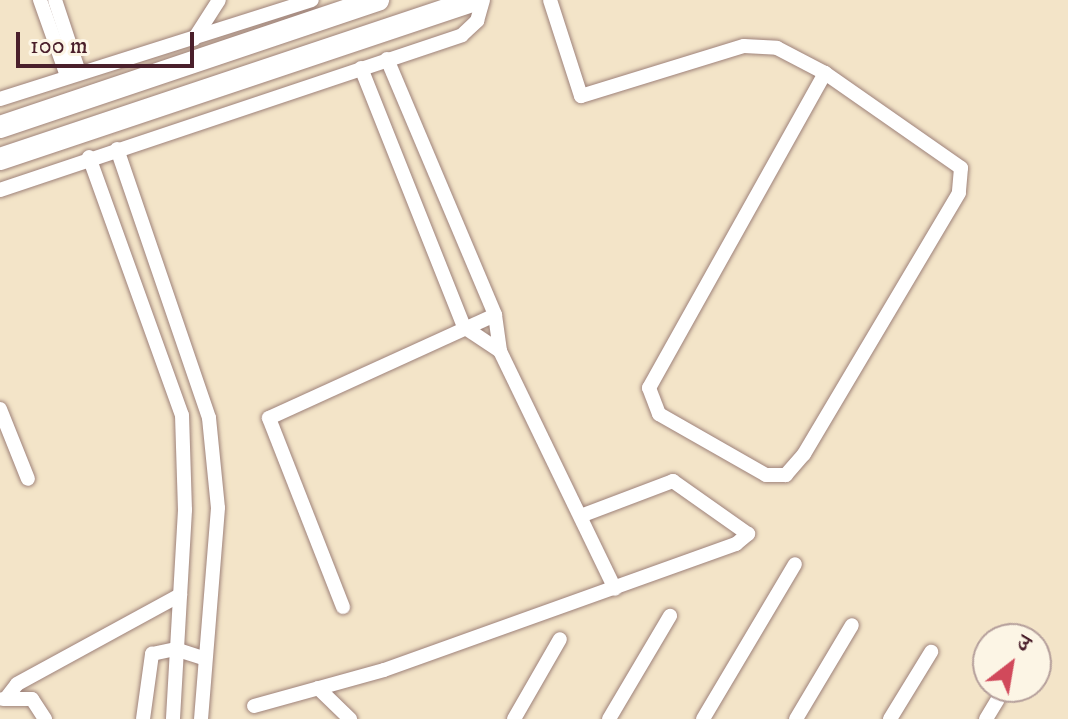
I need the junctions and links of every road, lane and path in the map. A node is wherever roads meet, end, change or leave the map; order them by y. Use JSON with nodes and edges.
{"nodes":[{"id":1,"x":40,"y":0,"type":"edge"},
{"id":2,"x":55,"y":0,"type":"edge"},
{"id":3,"x":219,"y":0,"type":"edge"},
{"id":4,"x":378,"y":0,"type":"edge"},
{"id":5,"x":474,"y":0,"type":"edge"},
{"id":6,"x":483,"y":0,"type":"edge"},
{"id":7,"x":550,"y":0,"type":"edge"},
{"id":8,"x":304,"y":1,"type":"edge"},
{"id":9,"x":194,"y":39,"type":"junction"},
{"id":10,"x":387,"y":59,"type":"junction"},
{"id":11,"x":361,"y":68,"type":"junction"},
{"id":12,"x":825,"y":73,"type":"junction"},
{"id":13,"x":73,"y":74,"type":"junction"},
{"id":14,"x":0,"y":99,"type":"edge"},
{"id":15,"x":0,"y":127,"type":"edge"},
{"id":16,"x":117,"y":149,"type":"junction"},
{"id":17,"x":427,"y":153,"type":"junction"},
{"id":18,"x":89,"y":157,"type":"junction"},
{"id":19,"x":0,"y":159,"type":"edge"},
{"id":20,"x":398,"y":160,"type":"junction"},
{"id":21,"x":0,"y":190,"type":"edge"},
{"id":22,"x":495,"y":315,"type":"junction"},
{"id":23,"x":464,"y":327,"type":"junction"},
{"id":24,"x":500,"y":351,"type":"junction"},
{"id":25,"x":0,"y":409,"type":"edge"},
{"id":26,"x":28,"y":479,"type":"dead end"},
{"id":27,"x":583,"y":515,"type":"junction"},
{"id":28,"x":795,"y":564,"type":"dead end"},
{"id":29,"x":615,"y":589,"type":"junction"},
{"id":30,"x":180,"y":595,"type":"junction"},
{"id":31,"x":343,"y":607,"type":"dead end"},
{"id":32,"x":670,"y":616,"type":"dead end"},
{"id":33,"x":852,"y":625,"type":"dead end"},
{"id":34,"x":560,"y":639,"type":"dead end"},
{"id":35,"x":175,"y":649,"type":"junction"},
{"id":36,"x":931,"y":652,"type":"dead end"},
{"id":37,"x":203,"y":658,"type":"junction"},
{"id":38,"x":41,"y":674,"type":"junction"},
{"id":39,"x":318,"y":688,"type":"junction"},
{"id":40,"x":4,"y":699,"type":"edge"},
{"id":41,"x":32,"y":699,"type":"junction"},
{"id":42,"x":254,"y":706,"type":"dead end"},
{"id":43,"x":45,"y":719,"type":"edge"},
{"id":44,"x":143,"y":719,"type":"edge"},
{"id":45,"x":173,"y":719,"type":"edge"},
{"id":46,"x":201,"y":719,"type":"edge"},
{"id":47,"x":350,"y":719,"type":"edge"},
{"id":48,"x":514,"y":719,"type":"edge"},
{"id":49,"x":609,"y":719,"type":"edge"},
{"id":50,"x":703,"y":719,"type":"edge"},
{"id":51,"x":796,"y":719,"type":"edge"},
{"id":52,"x":890,"y":719,"type":"edge"}],
"edges":[{"from":1,"to":13,"type":"street"},
{"from":2,"to":13,"type":"street"},
{"from":3,"to":9,"type":"street"},
{"from":4,"to":15,"type":"highway"},
{"from":5,"to":19,"type":"highway"},
{"from":6,"to":10,"type":"street"},
{"from":7,"to":12,"type":"street"},
{"from":8,"to":9,"type":"street"},
{"from":9,"to":13,"type":"street"},
{"from":10,"to":11,"type":"street"},
{"from":10,"to":17,"type":"street"},
{"from":11,"to":16,"type":"street"},
{"from":11,"to":20,"type":"street"},
{"from":12,"to":12,"type":"street"},
{"from":13,"to":14,"type":"street"},
{"from":16,"to":18,"type":"street"},
{"from":16,"to":37,"type":"street"},
{"from":17,"to":20,"type":"street"},
{"from":17,"to":22,"type":"street"},
{"from":18,"to":21,"type":"street"},
{"from":18,"to":30,"type":"street"},
{"from":20,"to":23,"type":"street"},
{"from":22,"to":23,"type":"street"},
{"from":22,"to":24,"type":"street"},
{"from":23,"to":24,"type":"street"},
{"from":23,"to":31,"type":"street"},
{"from":24,"to":27,"type":"street"},
{"from":25,"to":26,"type":"street"},
{"from":27,"to":29,"type":"street"},
{"from":27,"to":29,"type":"street"},
{"from":28,"to":50,"type":"street"},
{"from":29,"to":39,"type":"street"},
{"from":30,"to":35,"type":"street"},
{"from":30,"to":38,"type":"street"},
{"from":32,"to":49,"type":"street"},
{"from":33,"to":51,"type":"street"},
{"from":34,"to":48,"type":"street"},
{"from":35,"to":37,"type":"street"},
{"from":35,"to":44,"type":"street"},
{"from":35,"to":45,"type":"street"},
{"from":36,"to":52,"type":"street"},
{"from":37,"to":46,"type":"street"},
{"from":38,"to":40,"type":"street"},
{"from":38,"to":41,"type":"street"},
{"from":39,"to":42,"type":"street"},
{"from":39,"to":47,"type":"street"},
{"from":40,"to":41,"type":"street"},
{"from":41,"to":43,"type":"street"}]}
